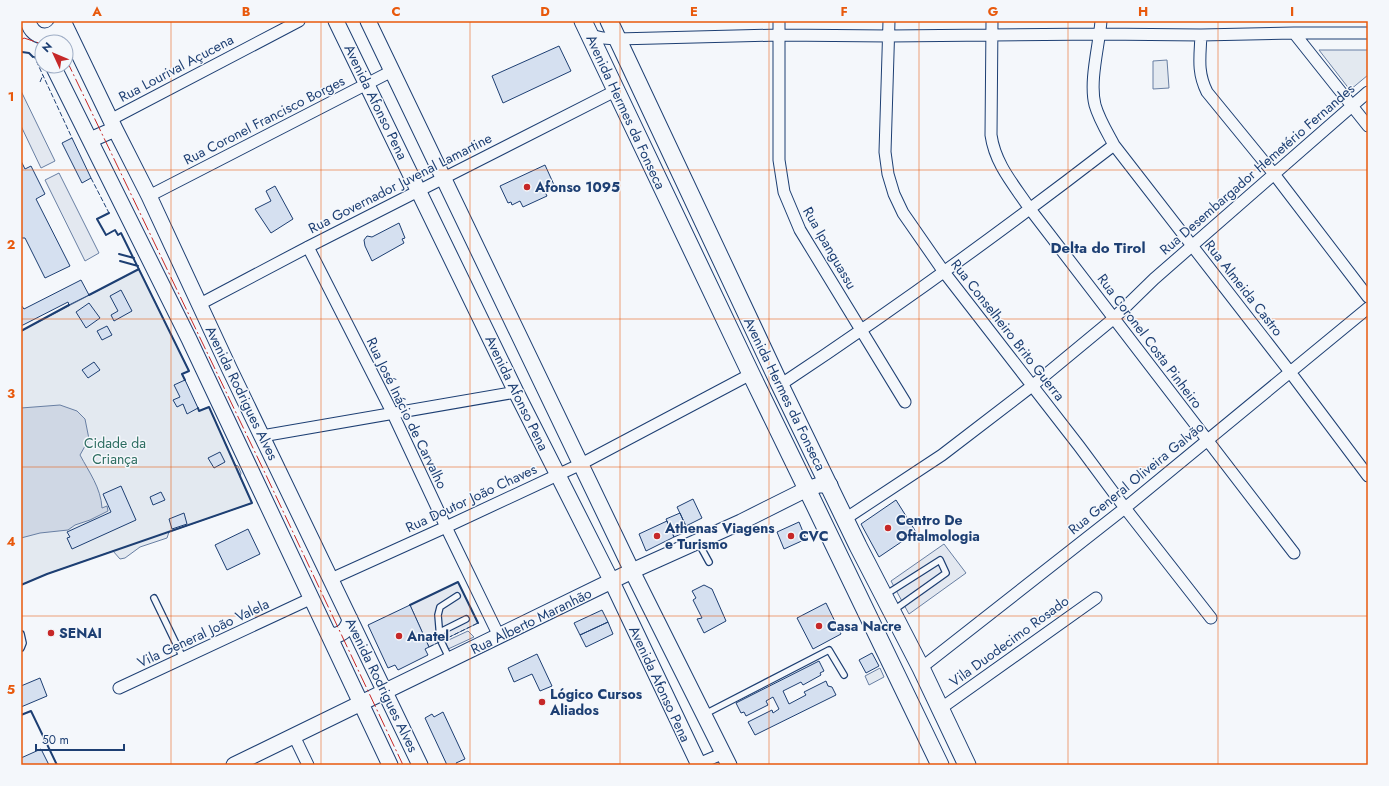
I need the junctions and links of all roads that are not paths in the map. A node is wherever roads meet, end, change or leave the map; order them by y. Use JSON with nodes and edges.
{"nodes":[{"id":1,"x":63,"y":21,"type":"edge"},
{"id":2,"x":299,"y":21,"type":"edge"},
{"id":3,"x":336,"y":21,"type":"edge"},
{"id":4,"x":368,"y":21,"type":"edge"},
{"id":5,"x":609,"y":21,"type":"edge"},
{"id":6,"x":779,"y":21,"type":"edge"},
{"id":7,"x":890,"y":21,"type":"edge"},
{"id":8,"x":992,"y":21,"type":"edge"},
{"id":9,"x":1101,"y":21,"type":"edge"},
{"id":10,"x":586,"y":28,"type":"edge"},
{"id":11,"x":29,"y":30,"type":"edge"},
{"id":12,"x":1294,"y":33,"type":"junction"},
{"id":13,"x":1368,"y":33,"type":"edge"},
{"id":14,"x":1100,"y":34,"type":"junction"},
{"id":15,"x":779,"y":35,"type":"junction"},
{"id":16,"x":992,"y":35,"type":"junction"},
{"id":17,"x":1201,"y":35,"type":"junction"},
{"id":18,"x":890,"y":36,"type":"junction"},
{"id":19,"x":616,"y":39,"type":"junction"},
{"id":20,"x":392,"y":71,"type":"junction"},
{"id":21,"x":57,"y":74,"type":"edge"},
{"id":22,"x":367,"y":84,"type":"junction"},
{"id":23,"x":615,"y":91,"type":"junction"},
{"id":24,"x":1368,"y":92,"type":"edge"},
{"id":25,"x":1352,"y":106,"type":"junction"},
{"id":26,"x":113,"y":125,"type":"junction"},
{"id":27,"x":1368,"y":126,"type":"edge"},
{"id":28,"x":90,"y":140,"type":"junction"},
{"id":29,"x":1114,"y":145,"type":"junction"},
{"id":30,"x":1274,"y":174,"type":"junction"},
{"id":31,"x":443,"y":177,"type":"junction"},
{"id":32,"x":419,"y":190,"type":"junction"},
{"id":33,"x":149,"y":196,"type":"junction"},
{"id":34,"x":1030,"y":209,"type":"junction"},
{"id":35,"x":1192,"y":245,"type":"junction"},
{"id":36,"x":308,"y":247,"type":"junction"},
{"id":37,"x":944,"y":272,"type":"junction"},
{"id":38,"x":1368,"y":296,"type":"edge"},
{"id":39,"x":200,"y":304,"type":"junction"},
{"id":40,"x":1368,"y":308,"type":"edge"},
{"id":41,"x":1113,"y":319,"type":"junction"},
{"id":42,"x":210,"y":327,"type":"junction"},
{"id":43,"x":861,"y":331,"type":"junction"},
{"id":44,"x":189,"y":339,"type":"junction"},
{"id":45,"x":1290,"y":372,"type":"junction"},
{"id":46,"x":750,"y":374,"type":"junction"},
{"id":47,"x":780,"y":384,"type":"junction"},
{"id":48,"x":1032,"y":386,"type":"junction"},
{"id":49,"x":516,"y":392,"type":"junction"},
{"id":50,"x":905,"y":402,"type":"dead end"},
{"id":51,"x":393,"y":414,"type":"junction"},
{"id":52,"x":262,"y":436,"type":"junction"},
{"id":53,"x":1207,"y":440,"type":"junction"},
{"id":54,"x":273,"y":458,"type":"junction"},
{"id":55,"x":581,"y":464,"type":"junction"},
{"id":56,"x":250,"y":466,"type":"junction"},
{"id":57,"x":558,"y":474,"type":"junction"},
{"id":58,"x":1368,"y":476,"type":"edge"},
{"id":59,"x":830,"y":485,"type":"junction"},
{"id":60,"x":807,"y":489,"type":"junction"},
{"id":61,"x":1125,"y":508,"type":"junction"},
{"id":62,"x":845,"y":519,"type":"junction"},
{"id":63,"x":446,"y":528,"type":"junction"},
{"id":64,"x":698,"y":542,"type":"junction"},
{"id":65,"x":1294,"y":553,"type":"dead end"},
{"id":66,"x":709,"y":562,"type":"dead end"},
{"id":67,"x":632,"y":571,"type":"junction"},
{"id":68,"x":329,"y":575,"type":"junction"},
{"id":69,"x":612,"y":582,"type":"junction"},
{"id":70,"x":305,"y":583,"type":"junction"},
{"id":71,"x":458,"y":596,"type":"dead end"},
{"id":72,"x":884,"y":596,"type":"junction"},
{"id":73,"x":154,"y":598,"type":"dead end"},
{"id":74,"x":1096,"y":598,"type":"dead end"},
{"id":75,"x":306,"y":601,"type":"junction"},
{"id":76,"x":891,"y":611,"type":"junction"},
{"id":77,"x":1211,"y":618,"type":"dead end"},
{"id":78,"x":350,"y":619,"type":"junction"},
{"id":79,"x":466,"y":620,"type":"dead end"},
{"id":80,"x":440,"y":632,"type":"junction"},
{"id":81,"x":328,"y":633,"type":"junction"},
{"id":82,"x":21,"y":634,"type":"edge"},
{"id":83,"x":499,"y":636,"type":"junction"},
{"id":84,"x":21,"y":648,"type":"edge"},
{"id":85,"x":183,"y":658,"type":"junction"},
{"id":86,"x":450,"y":660,"type":"junction"},
{"id":87,"x":921,"y":668,"type":"junction"},
{"id":88,"x":844,"y":675,"type":"dead end"},
{"id":89,"x":119,"y":688,"type":"dead end"},
{"id":90,"x":386,"y":692,"type":"junction"},
{"id":91,"x":361,"y":704,"type":"junction"},
{"id":92,"x":940,"y":709,"type":"junction"},
{"id":93,"x":704,"y":715,"type":"junction"},
{"id":94,"x":294,"y":736,"type":"junction"},
{"id":95,"x":726,"y":759,"type":"edge"},
{"id":96,"x":234,"y":765,"type":"edge"},
{"id":97,"x":308,"y":765,"type":"edge"},
{"id":98,"x":390,"y":765,"type":"edge"},
{"id":99,"x":420,"y":765,"type":"edge"},
{"id":100,"x":698,"y":765,"type":"edge"},
{"id":101,"x":940,"y":765,"type":"edge"},
{"id":102,"x":967,"y":765,"type":"edge"}],
"edges":[{"from":1,"to":11,"type":"main road"},
{"from":1,"to":26,"type":"main road","name":"Avenida Rodrigues Alves"},
{"from":2,"to":26,"type":"street","name":"Rua Lourival Açucena"},
{"from":3,"to":22,"type":"main road","name":"Avenida Afonso Pena"},
{"from":4,"to":20,"type":"main road","name":"Avenida Afonso Pena"},
{"from":5,"to":19,"type":"main road","name":"Avenida Hermes da Fonseca"},
{"from":6,"to":15,"type":"street","name":"Rua Ipanguassu"},
{"from":7,"to":18,"type":"street","name":"Rua Conselheiro Brito Guerra"},
{"from":8,"to":16,"type":"street","name":"Rua Coronel Costa Pinheiro"},
{"from":9,"to":14,"type":"street","name":"Rua Almeida Castro"},
{"from":10,"to":19,"type":"street"},
{"from":10,"to":23,"type":"main road","name":"Avenida Hermes da Fonseca"},
{"from":12,"to":13,"type":"street"},
{"from":12,"to":17,"type":"street"},
{"from":12,"to":25,"type":"street"},
{"from":14,"to":16,"type":"street"},
{"from":14,"to":17,"type":"street"},
{"from":14,"to":29,"type":"street","name":"Rua Almeida Castro"},
{"from":15,"to":18,"type":"street"},
{"from":15,"to":19,"type":"street"},
{"from":15,"to":43,"type":"street","name":"Rua Ipanguassu"},
{"from":16,"to":18,"type":"street"},
{"from":16,"to":34,"type":"street","name":"Rua Coronel Costa Pinheiro"},
{"from":17,"to":30,"type":"street"},
{"from":18,"to":37,"type":"street","name":"Rua Conselheiro Brito Guerra"},
{"from":19,"to":47,"type":"main road","name":"Avenida Hermes da Fonseca"},
{"from":20,"to":22,"type":"street","name":"Rua Coronel Francisco Borges"},
{"from":20,"to":31,"type":"main road","name":"Avenida Afonso Pena"},
{"from":21,"to":28,"type":"main road","name":"Avenida Rodrigues Alves"},
{"from":22,"to":32,"type":"main road","name":"Avenida Afonso Pena"},
{"from":22,"to":33,"type":"street","name":"Rua Coronel Francisco Borges"},
{"from":23,"to":31,"type":"street","name":"Rua Governador Juvenal Lamartine"},
{"from":23,"to":46,"type":"main road","name":"Avenida Hermes da Fonseca"},
{"from":24,"to":25,"type":"street","name":"Rua Desembargador Hemetério Fernandes"},
{"from":25,"to":27,"type":"street"},
{"from":25,"to":30,"type":"street","name":"Rua Desembargador Hemetério Fernandes"},
{"from":26,"to":28,"type":"main road"},
{"from":26,"to":33,"type":"main road","name":"Avenida Rodrigues Alves"},
{"from":28,"to":44,"type":"main road","name":"Avenida Rodrigues Alves"},
{"from":29,"to":34,"type":"street"},
{"from":29,"to":35,"type":"street","name":"Rua Almeida Castro"},
{"from":30,"to":35,"type":"street","name":"Rua Desembargador Hemetério Fernandes"},
{"from":30,"to":38,"type":"street"},
{"from":31,"to":32,"type":"street","name":"Rua Governador Juvenal Lamartine"},
{"from":31,"to":55,"type":"main road","name":"Avenida Afonso Pena"},
{"from":32,"to":36,"type":"street","name":"Rua Governador Juvenal Lamartine"},
{"from":32,"to":49,"type":"main road","name":"Avenida Afonso Pena"},
{"from":33,"to":39,"type":"main road","name":"Avenida Rodrigues Alves"},
{"from":34,"to":37,"type":"street"},
{"from":34,"to":41,"type":"street","name":"Rua Coronel Costa Pinheiro"},
{"from":35,"to":41,"type":"street","name":"Rua Desembargador Hemetério Fernandes"},
{"from":35,"to":45,"type":"street","name":"Rua Almeida Castro"},
{"from":36,"to":39,"type":"street","name":"Rua Governador Juvenal Lamartine"},
{"from":36,"to":51,"type":"street","name":"Rua José Inácio de Carvalho"},
{"from":37,"to":43,"type":"street"},
{"from":37,"to":48,"type":"street","name":"Rua Conselheiro Brito Guerra"},
{"from":39,"to":42,"type":"main road","name":"Avenida Rodrigues Alves"},
{"from":40,"to":45,"type":"street","name":"Rua General Oliveira Galvão"},
{"from":41,"to":48,"type":"street","name":"Rua Desembargador Hemetério Fernandes"},
{"from":41,"to":53,"type":"street","name":"Rua Coronel Costa Pinheiro"},
{"from":42,"to":44,"type":"main road"},
{"from":42,"to":52,"type":"main road","name":"Avenida Rodrigues Alves"},
{"from":43,"to":47,"type":"street"},
{"from":43,"to":50,"type":"street","name":"Rua Ipanguassu"},
{"from":44,"to":56,"type":"main road","name":"Avenida Rodrigues Alves"},
{"from":45,"to":53,"type":"street","name":"Rua General Oliveira Galvão"},
{"from":45,"to":58,"type":"street","name":"Rua Almeida Castro"},
{"from":46,"to":55,"type":"street","name":"Rua Doutor João Chaves"},
{"from":46,"to":60,"type":"main road","name":"Avenida Hermes da Fonseca"},
{"from":47,"to":59,"type":"main road","name":"Avenida Hermes da Fonseca"},
{"from":48,"to":61,"type":"street","name":"Rua Conselheiro Brito Guerra"},
{"from":48,"to":62,"type":"street","name":"Rua Desembargador Hemetério Fernandes"},
{"from":49,"to":51,"type":"street"},
{"from":49,"to":57,"type":"main road","name":"Avenida Afonso Pena"},
{"from":51,"to":52,"type":"street"},
{"from":51,"to":63,"type":"street","name":"Rua José Inácio de Carvalho"},
{"from":52,"to":54,"type":"main road","name":"Avenida Rodrigues Alves"},
{"from":53,"to":61,"type":"street","name":"Rua General Oliveira Galvão"},
{"from":53,"to":65,"type":"street","name":"Rua Coronel Costa Pinheiro"},
{"from":54,"to":56,"type":"main road"},
{"from":54,"to":68,"type":"main road","name":"Avenida Rodrigues Alves"},
{"from":55,"to":57,"type":"street","name":"Rua Doutor João Chaves"},
{"from":55,"to":67,"type":"main road","name":"Avenida Afonso Pena"},
{"from":56,"to":70,"type":"main road","name":"Avenida Rodrigues Alves"},
{"from":57,"to":63,"type":"street","name":"Rua Doutor João Chaves"},
{"from":57,"to":69,"type":"main road","name":"Avenida Afonso Pena"},
{"from":59,"to":60,"type":"main road","name":"Rua Alberto Maranhão"},
{"from":59,"to":62,"type":"main road","name":"Avenida Hermes da Fonseca"},
{"from":60,"to":64,"type":"main road","name":"Rua Alberto Maranhão"},
{"from":60,"to":101,"type":"main road","name":"Avenida Hermes da Fonseca"},
{"from":61,"to":77,"type":"street","name":"Rua Conselheiro Brito Guerra"},
{"from":61,"to":87,"type":"street","name":"Rua General Oliveira Galvão"},
{"from":62,"to":72,"type":"main road","name":"Avenida Hermes da Fonseca"},
{"from":63,"to":68,"type":"street","name":"Rua Doutor João Chaves"},
{"from":63,"to":83,"type":"street","name":"Rua José Inácio de Carvalho"},
{"from":64,"to":66,"type":"lane"},
{"from":64,"to":67,"type":"main road","name":"Rua Alberto Maranhão"},
{"from":67,"to":69,"type":"main road","name":"Rua Alberto Maranhão"},
{"from":67,"to":93,"type":"main road","name":"Avenida Afonso Pena"},
{"from":68,"to":70,"type":"main road"},
{"from":68,"to":78,"type":"main road","name":"Avenida Rodrigues Alves"},
{"from":69,"to":83,"type":"main road","name":"Rua Alberto Maranhão"},
{"from":69,"to":100,"type":"main road","name":"Avenida Afonso Pena"},
{"from":70,"to":75,"type":"main road","name":"Avenida Rodrigues Alves"},
{"from":71,"to":80,"type":"lane"},
{"from":72,"to":76,"type":"main road","name":"Avenida Hermes da Fonseca"},
{"from":72,"to":76,"type":"lane"},
{"from":73,"to":85,"type":"lane"},
{"from":74,"to":92,"type":"street","name":"Vila Duodecimo Rosado"},
{"from":75,"to":81,"type":"main road","name":"Avenida Rodrigues Alves"},
{"from":75,"to":85,"type":"street","name":"Vila General João Valela"},
{"from":76,"to":87,"type":"main road","name":"Avenida Hermes da Fonseca"},
{"from":78,"to":81,"type":"main road"},
{"from":78,"to":90,"type":"main road","name":"Avenida Rodrigues Alves"},
{"from":79,"to":80,"type":"lane"},
{"from":80,"to":86,"type":"lane"},
{"from":81,"to":91,"type":"main road","name":"Avenida Rodrigues Alves"},
{"from":82,"to":84,"type":"lane"},
{"from":83,"to":86,"type":"main road","name":"Rua Alberto Maranhão"},
{"from":85,"to":89,"type":"street","name":"Vila General João Valela"},
{"from":86,"to":90,"type":"main road","name":"Rua Alberto Maranhão"},
{"from":87,"to":92,"type":"main road","name":"Avenida Hermes da Fonseca"},
{"from":88,"to":93,"type":"lane"},
{"from":90,"to":91,"type":"main road","name":"Rua Alberto Maranhão"},
{"from":90,"to":99,"type":"main road","name":"Avenida Rodrigues Alves"},
{"from":91,"to":94,"type":"main road","name":"Rua Alberto Maranhão"},
{"from":91,"to":98,"type":"main road","name":"Avenida Rodrigues Alves"},
{"from":92,"to":102,"type":"main road","name":"Avenida Hermes da Fonseca"},
{"from":93,"to":95,"type":"main road","name":"Avenida Afonso Pena"},
{"from":94,"to":96,"type":"main road","name":"Rua Alberto Maranhão"},
{"from":94,"to":97,"type":"street"},
{"from":95,"to":100,"type":"street"}]}
